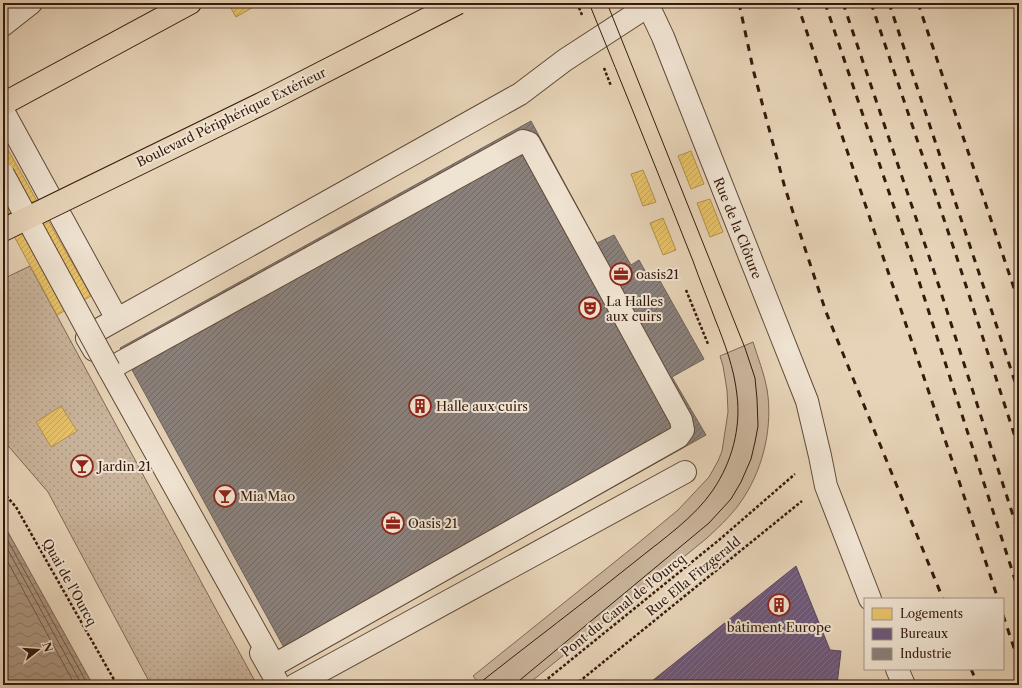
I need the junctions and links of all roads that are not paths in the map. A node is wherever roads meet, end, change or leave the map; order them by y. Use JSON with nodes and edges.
{"nodes":[{"id":1,"x":31,"y":3,"type":"edge"},
{"id":2,"x":190,"y":3,"type":"edge"},
{"id":3,"x":458,"y":3,"type":"edge"},
{"id":4,"x":648,"y":5,"type":"edge"},
{"id":5,"x":3,"y":25,"type":"edge"},
{"id":6,"x":3,"y":104,"type":"edge"},
{"id":7,"x":3,"y":112,"type":"edge"},
{"id":8,"x":3,"y":174,"type":"edge"},
{"id":9,"x":3,"y":230,"type":"edge"},
{"id":10,"x":117,"y":319,"type":"junction"},
{"id":11,"x":109,"y":368,"type":"junction"},
{"id":12,"x":685,"y":472,"type":"dead end"},
{"id":13,"x":870,"y":598,"type":"edge"},
{"id":14,"x":897,"y":670,"type":"edge"},
{"id":15,"x":279,"y":685,"type":"edge"},
{"id":16,"x":295,"y":685,"type":"edge"},
{"id":17,"x":904,"y":685,"type":"edge"}],
"edges":[{"from":1,"to":5,"type":"street"},
{"from":2,"to":6,"type":"highway"},
{"from":3,"to":9,"type":"highway","name":"Boulevard Périphérique Extérieur","bridge":true},
{"from":4,"to":10,"type":"street"},
{"from":4,"to":13,"type":"street","name":"Rue de la Clôture"},
{"from":7,"to":10,"type":"street"},
{"from":8,"to":11,"type":"street","bridge":true},
{"from":10,"to":15,"type":"street"},
{"from":11,"to":11,"type":"street"},
{"from":12,"to":16,"type":"street"},
{"from":14,"to":17,"type":"street"}]}
